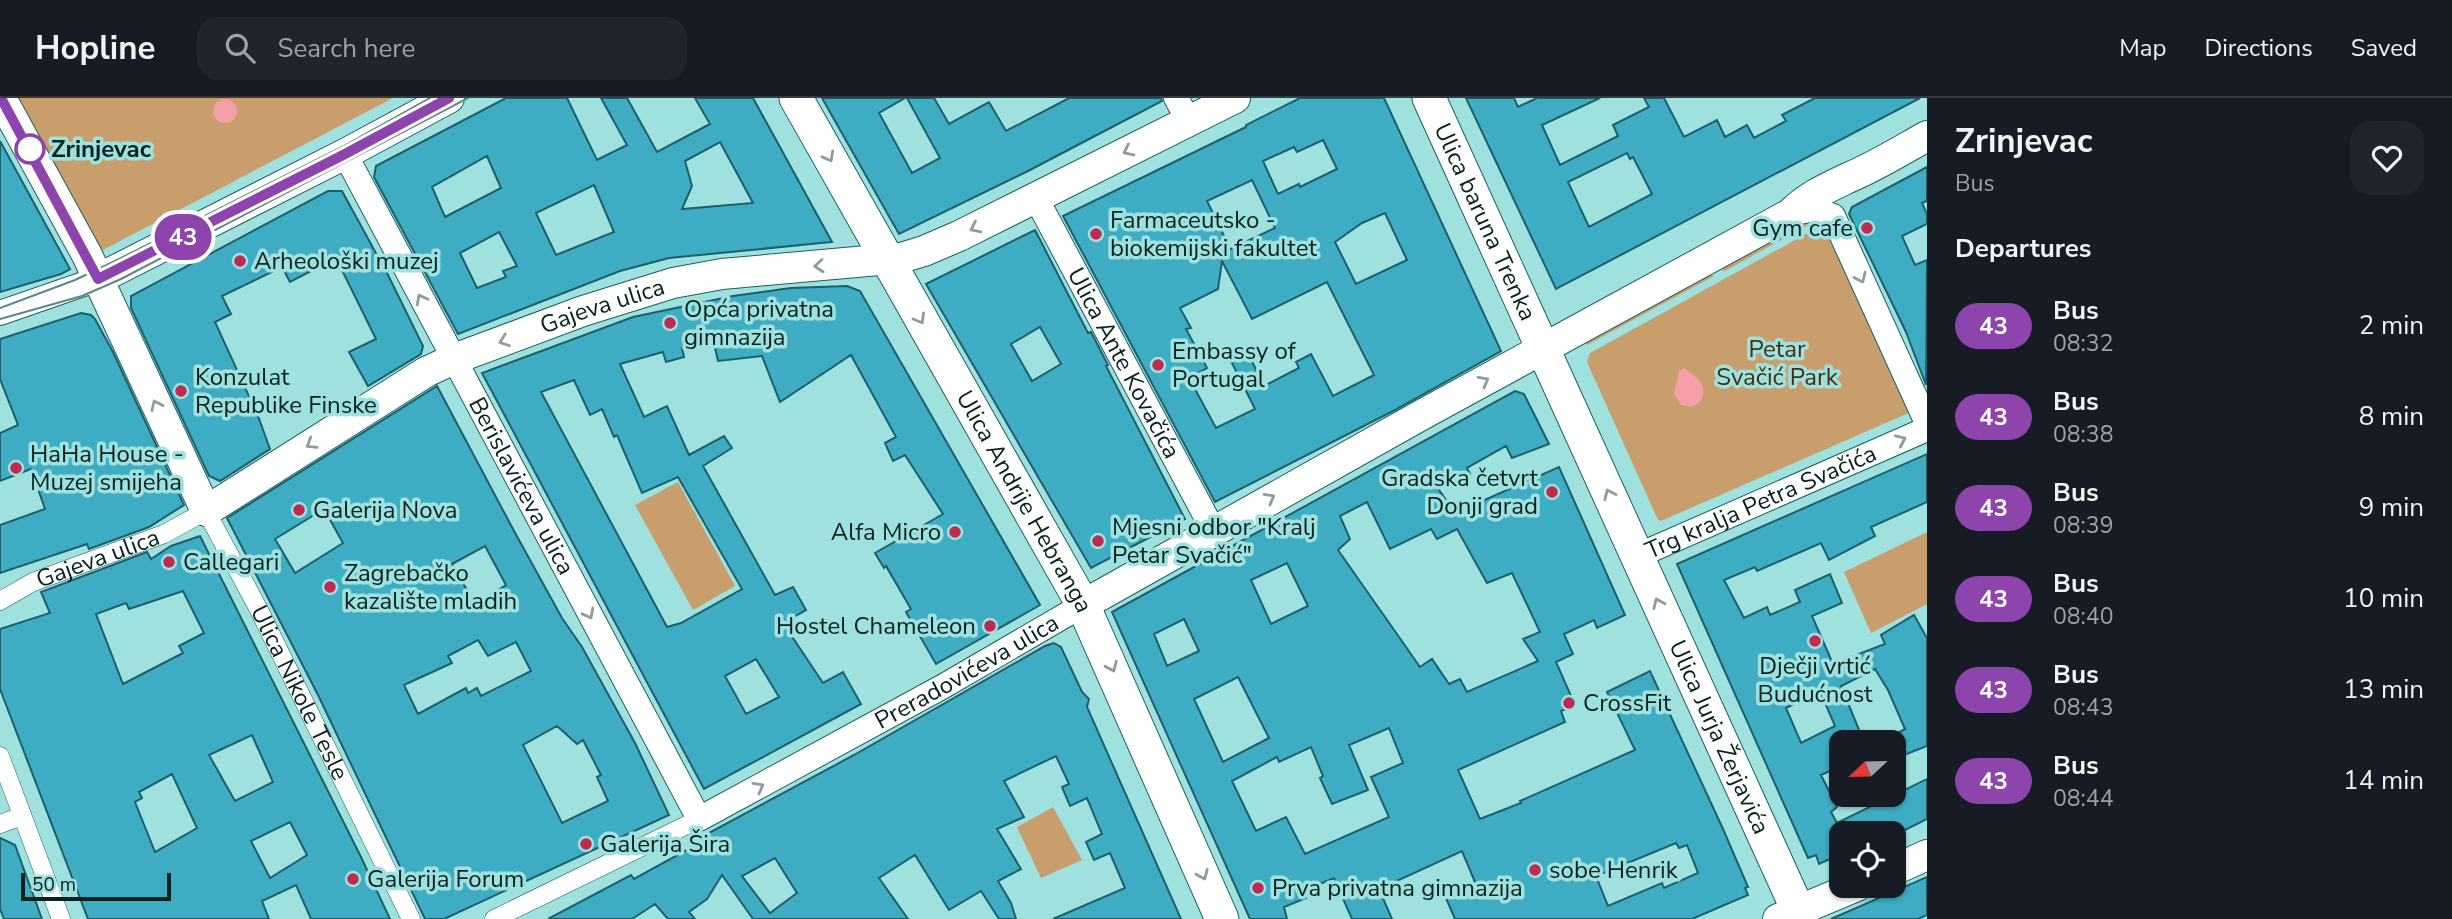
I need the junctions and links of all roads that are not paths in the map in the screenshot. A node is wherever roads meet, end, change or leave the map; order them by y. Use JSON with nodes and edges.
{"nodes":[{"id":1,"x":1,"y":98,"type":"edge"},
{"id":2,"x":449,"y":98,"type":"edge"},
{"id":3,"x":796,"y":98,"type":"edge"},
{"id":4,"x":1235,"y":98,"type":"edge"},
{"id":5,"x":1429,"y":98,"type":"edge"},
{"id":6,"x":1183,"y":110,"type":"edge"},
{"id":7,"x":1927,"y":136,"type":"edge"},
{"id":8,"x":345,"y":154,"type":"junction"},
{"id":9,"x":1850,"y":178,"type":"junction"},
{"id":10,"x":1036,"y":198,"type":"junction"},
{"id":11,"x":1790,"y":214,"type":"junction"},
{"id":12,"x":1833,"y":216,"type":"junction"},
{"id":13,"x":887,"y":259,"type":"junction"},
{"id":14,"x":98,"y":279,"type":"junction"},
{"id":15,"x":0,"y":313,"type":"edge"},
{"id":16,"x":1542,"y":348,"type":"junction"},
{"id":17,"x":454,"y":359,"type":"junction"},
{"id":18,"x":1927,"y":423,"type":"edge"},
{"id":19,"x":1927,"y":429,"type":"edge"},
{"id":20,"x":206,"y":511,"type":"junction"},
{"id":21,"x":1213,"y":530,"type":"junction"},
{"id":22,"x":1637,"y":556,"type":"junction"},
{"id":23,"x":0,"y":601,"type":"edge"},
{"id":24,"x":1083,"y":605,"type":"junction"},
{"id":25,"x":0,"y":756,"type":"edge"},
{"id":26,"x":22,"y":816,"type":"junction"},
{"id":27,"x":699,"y":819,"type":"junction"},
{"id":28,"x":0,"y":824,"type":"edge"},
{"id":29,"x":1927,"y":855,"type":"edge"},
{"id":30,"x":1906,"y":865,"type":"edge"},
{"id":31,"x":1831,"y":898,"type":"edge"},
{"id":32,"x":1793,"y":916,"type":"edge"},
{"id":33,"x":61,"y":919,"type":"edge"},
{"id":34,"x":411,"y":919,"type":"edge"},
{"id":35,"x":494,"y":919,"type":"edge"},
{"id":36,"x":1222,"y":919,"type":"edge"}],
"edges":[{"from":1,"to":14,"type":"street","name":"Ulica Nikole Tesle"},
{"from":2,"to":8,"type":"street"},
{"from":3,"to":13,"type":"main road","name":"Ulica Andrije Hebranga","one_way":true},
{"from":4,"to":6,"type":"street","name":"Gajeva ulica"},
{"from":5,"to":16,"type":"main road","name":"Ulica baruna Trenka"},
{"from":6,"to":10,"type":"street","name":"Gajeva ulica","one_way":true},
{"from":7,"to":9,"type":"street"},
{"from":8,"to":14,"type":"street"},
{"from":17,"to":8,"type":"street","name":"Berislavićeva ulica","one_way":true},
{"from":9,"to":11,"type":"street"},
{"from":9,"to":12,"type":"street"},
{"from":10,"to":13,"type":"street","name":"Gajeva ulica","one_way":true},
{"from":10,"to":21,"type":"street","name":"Ulica Ante Kovačića"},
{"from":11,"to":12,"type":"street"},
{"from":11,"to":16,"type":"street"},
{"from":12,"to":18,"type":"street","one_way":true},
{"from":13,"to":17,"type":"street","name":"Gajeva ulica","one_way":true},
{"from":13,"to":24,"type":"main road","name":"Ulica Andrije Hebranga","one_way":true},
{"from":14,"to":15,"type":"street"},
{"from":20,"to":14,"type":"street","name":"Ulica Nikole Tesle","one_way":true},
{"from":21,"to":16,"type":"street","name":"Preradovićeva ulica","one_way":true},
{"from":22,"to":16,"type":"main road","name":"Trg kralja Petra Svačića","one_way":true},
{"from":17,"to":20,"type":"street","name":"Gajeva ulica","one_way":true},
{"from":17,"to":27,"type":"street","name":"Berislavićeva ulica","one_way":true},
{"from":22,"to":19,"type":"street","name":"Trg kralja Petra Svačića","one_way":true},
{"from":20,"to":23,"type":"street","name":"Gajeva ulica"},
{"from":20,"to":34,"type":"street","name":"Ulica Nikole Tesle"},
{"from":21,"to":24,"type":"street","name":"Preradovićeva ulica"},
{"from":32,"to":22,"type":"main road","name":"Ulica Jurja Žerjavića","one_way":true},
{"from":27,"to":24,"type":"street","name":"Preradovićeva ulica","one_way":true},
{"from":24,"to":36,"type":"main road","name":"Ulica Andrije Hebranga","one_way":true},
{"from":25,"to":26,"type":"street"},
{"from":26,"to":28,"type":"street"},
{"from":26,"to":33,"type":"street"},
{"from":27,"to":35,"type":"street","name":"Preradovićeva ulica"},
{"from":29,"to":30,"type":"street"},
{"from":31,"to":32,"type":"street"}]}
